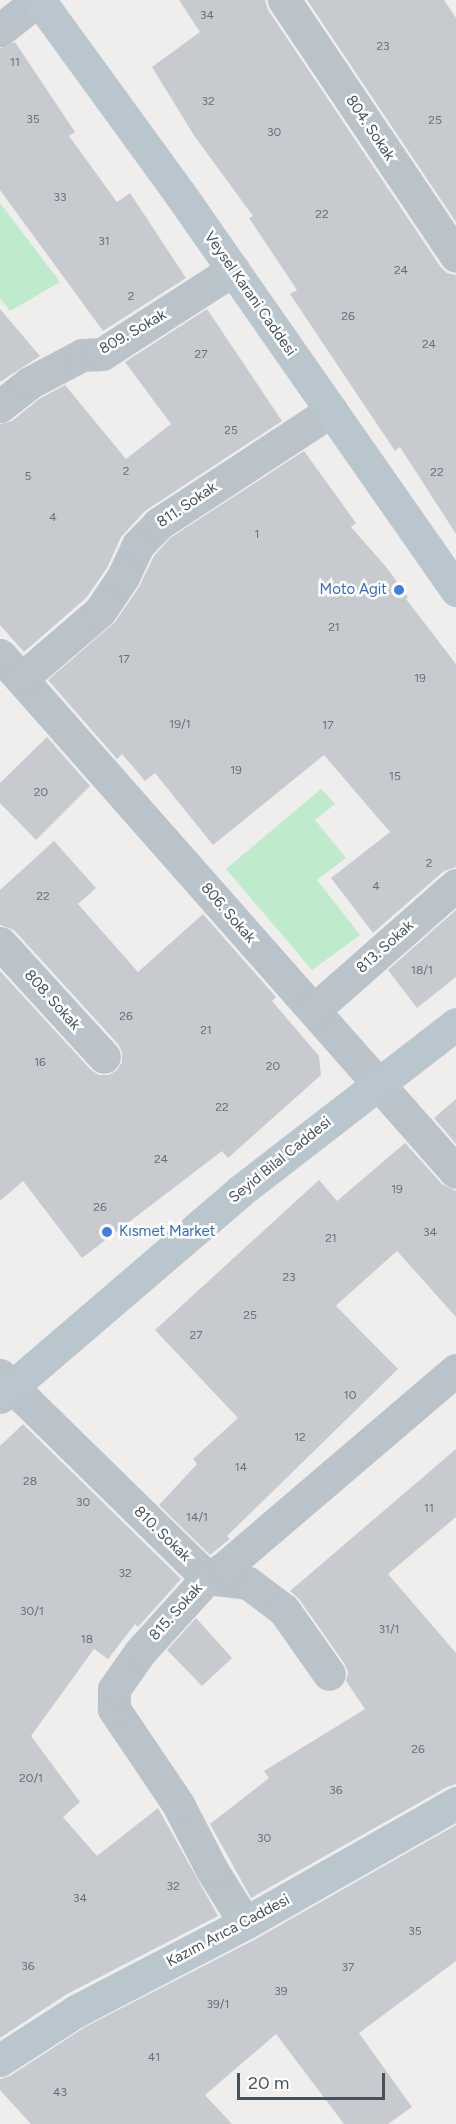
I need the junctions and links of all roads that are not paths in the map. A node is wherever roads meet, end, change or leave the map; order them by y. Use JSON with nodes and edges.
{"nodes":[{"id":1,"x":38,"y":0,"type":"edge"},
{"id":2,"x":284,"y":0,"type":"edge"},
{"id":3,"x":0,"y":30,"type":"edge"},
{"id":4,"x":456,"y":256,"type":"edge"},
{"id":5,"x":233,"y":270,"type":"junction"},
{"id":6,"x":0,"y":406,"type":"edge"},
{"id":7,"x":331,"y":411,"type":"junction"},
{"id":8,"x":456,"y":590,"type":"edge"},
{"id":9,"x":0,"y":655,"type":"edge"},
{"id":10,"x":21,"y":679,"type":"junction"},
{"id":11,"x":456,"y":885,"type":"edge"},
{"id":12,"x":0,"y":943,"type":"edge"},
{"id":13,"x":314,"y":1010,"type":"junction"},
{"id":14,"x":456,"y":1024,"type":"edge"},
{"id":15,"x":104,"y":1057,"type":"dead end"},
{"id":16,"x":378,"y":1082,"type":"junction"},
{"id":17,"x":456,"y":1172,"type":"edge"},
{"id":18,"x":456,"y":1370,"type":"edge"},
{"id":19,"x":4,"y":1386,"type":"edge"},
{"id":20,"x":207,"y":1578,"type":"junction"},
{"id":21,"x":329,"y":1674,"type":"dead end"},
{"id":22,"x":456,"y":1803,"type":"edge"},
{"id":23,"x":245,"y":1923,"type":"junction"},
{"id":24,"x":0,"y":2060,"type":"edge"}],
"edges":[{"from":1,"to":3,"type":"street"},
{"from":1,"to":5,"type":"street","name":"Veysel Karani Caddesi"},
{"from":2,"to":4,"type":"street","name":"804. Sokak"},
{"from":5,"to":6,"type":"street","name":"809. Sokak"},
{"from":5,"to":7,"type":"street","name":"Veysel Karani Caddesi"},
{"from":7,"to":8,"type":"street","name":"Veysel Karani Caddesi"},
{"from":7,"to":10,"type":"street","name":"811. Sokak"},
{"from":9,"to":10,"type":"street","name":"806. Sokak"},
{"from":10,"to":13,"type":"street","name":"806. Sokak"},
{"from":11,"to":13,"type":"street","name":"813. Sokak"},
{"from":12,"to":15,"type":"street","name":"808. Sokak"},
{"from":13,"to":16,"type":"street","name":"806. Sokak"},
{"from":14,"to":16,"type":"street","name":"Seyid Bilal Caddesi"},
{"from":16,"to":17,"type":"street","name":"806. Sokak"},
{"from":16,"to":19,"type":"street","name":"Seyid Bilal Caddesi"},
{"from":18,"to":20,"type":"street","name":"815. Sokak"},
{"from":19,"to":20,"type":"street","name":"810. Sokak"},
{"from":20,"to":21,"type":"street"},
{"from":20,"to":23,"type":"street","name":"815. Sokak"},
{"from":22,"to":23,"type":"street","name":"Kazım Arıca Caddesi"},
{"from":23,"to":24,"type":"street","name":"Kazım Arıca Caddesi"}]}
